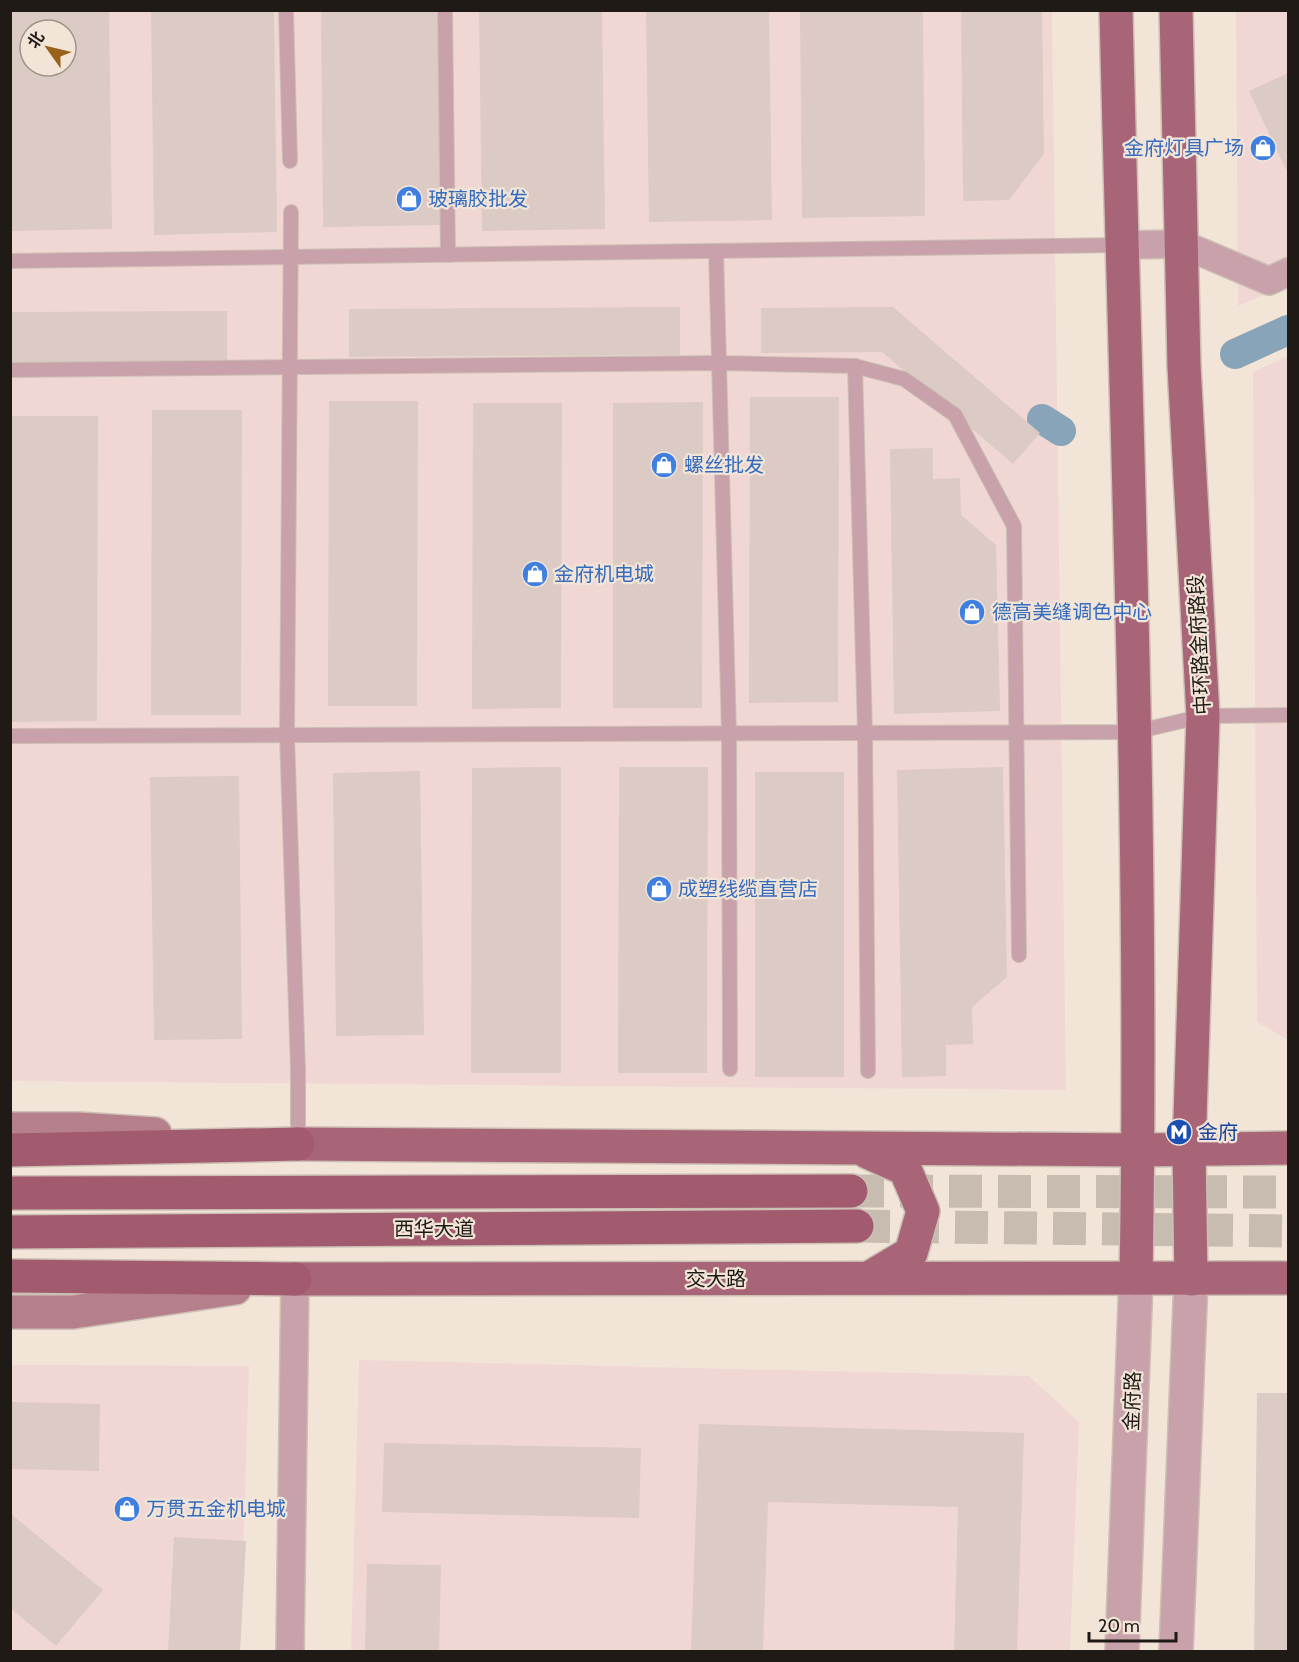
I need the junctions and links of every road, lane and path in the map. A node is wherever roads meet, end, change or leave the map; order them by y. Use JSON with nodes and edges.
{"nodes":[{"id":1,"x":286,"y":10,"type":"edge"},
{"id":2,"x":446,"y":10,"type":"edge"},
{"id":3,"x":1116,"y":10,"type":"edge"},
{"id":4,"x":1176,"y":10,"type":"edge"},
{"id":5,"x":290,"y":161,"type":"dead end"},
{"id":6,"x":291,"y":212,"type":"dead end"},
{"id":7,"x":1182,"y":244,"type":"junction"},
{"id":8,"x":1122,"y":245,"type":"junction"},
{"id":9,"x":716,"y":251,"type":"junction"},
{"id":10,"x":448,"y":255,"type":"junction"},
{"id":11,"x":291,"y":257,"type":"junction"},
{"id":12,"x":10,"y":261,"type":"edge"},
{"id":13,"x":1288,"y":272,"type":"edge"},
{"id":14,"x":719,"y":363,"type":"junction"},
{"id":15,"x":855,"y":366,"type":"junction"},
{"id":16,"x":290,"y":369,"type":"junction"},
{"id":17,"x":10,"y":370,"type":"edge"},
{"id":18,"x":1288,"y":715,"type":"edge"},
{"id":19,"x":1203,"y":716,"type":"junction"},
{"id":20,"x":1135,"y":732,"type":"junction"},
{"id":21,"x":865,"y":733,"type":"junction"},
{"id":22,"x":1015,"y":733,"type":"junction"},
{"id":23,"x":729,"y":734,"type":"junction"},
{"id":24,"x":287,"y":735,"type":"junction"},
{"id":25,"x":10,"y":736,"type":"edge"},
{"id":26,"x":1019,"y":954,"type":"dead end"},
{"id":27,"x":730,"y":1069,"type":"dead end"},
{"id":28,"x":868,"y":1071,"type":"dead end"},
{"id":29,"x":10,"y":1130,"type":"edge"},
{"id":30,"x":298,"y":1144,"type":"junction"},
{"id":31,"x":857,"y":1148,"type":"junction"},
{"id":32,"x":1288,"y":1148,"type":"edge"},
{"id":33,"x":1189,"y":1149,"type":"junction"},
{"id":34,"x":10,"y":1150,"type":"edge"},
{"id":35,"x":1139,"y":1150,"type":"junction"},
{"id":36,"x":851,"y":1191,"type":"tunnel mouth"},
{"id":37,"x":10,"y":1193,"type":"edge"},
{"id":38,"x":857,"y":1226,"type":"tunnel mouth"},
{"id":39,"x":10,"y":1232,"type":"edge"},
{"id":40,"x":10,"y":1276,"type":"edge"},
{"id":41,"x":868,"y":1278,"type":"junction"},
{"id":42,"x":1136,"y":1278,"type":"junction"},
{"id":43,"x":1288,"y":1278,"type":"edge"},
{"id":44,"x":295,"y":1279,"type":"junction"},
{"id":45,"x":1191,"y":1279,"type":"junction"},
{"id":46,"x":10,"y":1312,"type":"edge"},
{"id":47,"x":290,"y":1652,"type":"edge"},
{"id":48,"x":1122,"y":1652,"type":"edge"},
{"id":49,"x":1176,"y":1652,"type":"edge"}],
"edges":[{"from":1,"to":5,"type":"lane"},
{"from":2,"to":10,"type":"lane"},
{"from":3,"to":8,"type":"main road"},
{"from":4,"to":7,"type":"main road","name":"中环路金府路段"},
{"from":6,"to":11,"type":"lane"},
{"from":7,"to":8,"type":"street"},
{"from":7,"to":13,"type":"street"},
{"from":7,"to":19,"type":"main road","name":"中环路金府路段"},
{"from":8,"to":9,"type":"lane"},
{"from":8,"to":20,"type":"main road"},
{"from":9,"to":10,"type":"lane"},
{"from":9,"to":14,"type":"lane"},
{"from":10,"to":11,"type":"lane"},
{"from":11,"to":12,"type":"lane"},
{"from":11,"to":16,"type":"lane"},
{"from":14,"to":15,"type":"lane"},
{"from":14,"to":16,"type":"lane"},
{"from":14,"to":23,"type":"lane"},
{"from":15,"to":21,"type":"lane"},
{"from":15,"to":22,"type":"lane"},
{"from":16,"to":17,"type":"lane"},
{"from":16,"to":24,"type":"lane"},
{"from":18,"to":19,"type":"lane"},
{"from":19,"to":20,"type":"lane"},
{"from":19,"to":33,"type":"main road","name":"中环路金府路段"},
{"from":20,"to":22,"type":"lane"},
{"from":20,"to":35,"type":"main road"},
{"from":21,"to":22,"type":"lane"},
{"from":21,"to":23,"type":"lane"},
{"from":21,"to":28,"type":"lane"},
{"from":22,"to":26,"type":"lane"},
{"from":23,"to":24,"type":"lane"},
{"from":23,"to":27,"type":"lane"},
{"from":24,"to":25,"type":"lane"},
{"from":24,"to":30,"type":"lane"},
{"from":29,"to":30,"type":"main road"},
{"from":30,"to":31,"type":"main road"},
{"from":30,"to":34,"type":"highway"},
{"from":31,"to":35,"type":"main road"},
{"from":31,"to":41,"type":"main road"},
{"from":32,"to":33,"type":"main road"},
{"from":33,"to":35,"type":"main road"},
{"from":33,"to":45,"type":"main road","name":"中环路金府路段"},
{"from":35,"to":42,"type":"main road","name":"金府路"},
{"from":36,"to":37,"type":"highway","name":"西华大道"},
{"from":38,"to":39,"type":"highway","name":"西华大道"},
{"from":40,"to":44,"type":"highway"},
{"from":41,"to":42,"type":"main road","name":"交大路"},
{"from":41,"to":44,"type":"main road","name":"交大路"},
{"from":42,"to":45,"type":"main road","name":"交大路"},
{"from":42,"to":48,"type":"street","name":"金府路"},
{"from":43,"to":45,"type":"main road","name":"交大路"},
{"from":44,"to":46,"type":"main road"},
{"from":44,"to":47,"type":"street"},
{"from":45,"to":49,"type":"street"}]}
